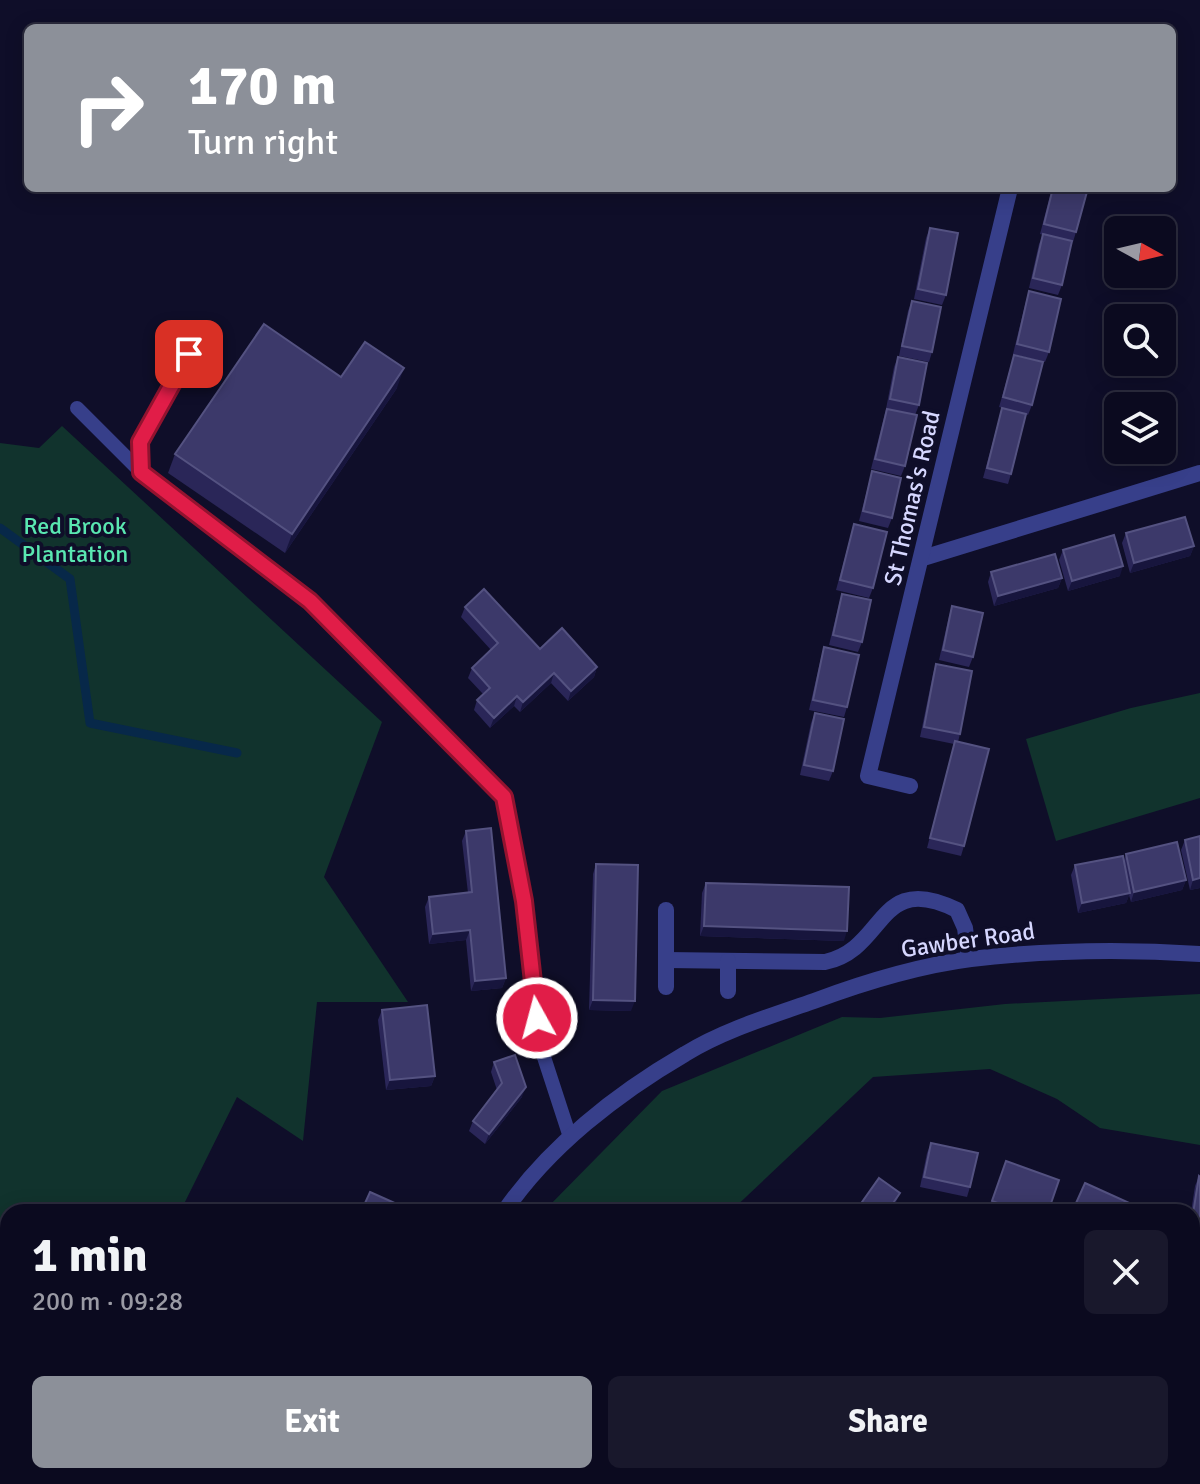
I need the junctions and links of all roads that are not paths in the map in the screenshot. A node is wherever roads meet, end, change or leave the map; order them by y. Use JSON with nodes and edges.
{"nodes":[{"id":1,"x":1009,"y":192,"type":"edge"},
{"id":2,"x":189,"y":354,"type":"dead end"},
{"id":3,"x":77,"y":408,"type":"dead end"},
{"id":4,"x":141,"y":472,"type":"junction"},
{"id":5,"x":1200,"y":473,"type":"edge"},
{"id":6,"x":923,"y":558,"type":"junction"},
{"id":7,"x":910,"y":786,"type":"dead end"},
{"id":8,"x":666,"y":910,"type":"dead end"},
{"id":9,"x":1200,"y":954,"type":"edge"},
{"id":10,"x":969,"y":959,"type":"junction"},
{"id":11,"x":666,"y":960,"type":"junction"},
{"id":12,"x":728,"y":961,"type":"junction"},
{"id":13,"x":666,"y":987,"type":"dead end"},
{"id":14,"x":728,"y":991,"type":"dead end"},
{"id":15,"x":570,"y":1137,"type":"junction"},
{"id":16,"x":511,"y":1204,"type":"edge"}],
"edges":[{"from":1,"to":6,"type":"street","name":"St Thomas's Road"},
{"from":2,"to":4,"type":"lane"},
{"from":3,"to":4,"type":"lane"},
{"from":4,"to":15,"type":"lane"},
{"from":5,"to":6,"type":"street"},
{"from":6,"to":7,"type":"street","name":"St Thomas's Road"},
{"from":8,"to":11,"type":"street"},
{"from":9,"to":10,"type":"street","name":"Gawber Road"},
{"from":10,"to":12,"type":"street"},
{"from":10,"to":15,"type":"street","name":"Gawber Road"},
{"from":11,"to":12,"type":"street"},
{"from":11,"to":13,"type":"street"},
{"from":12,"to":14,"type":"street"},
{"from":15,"to":16,"type":"street","name":"Gawber Road"}]}
